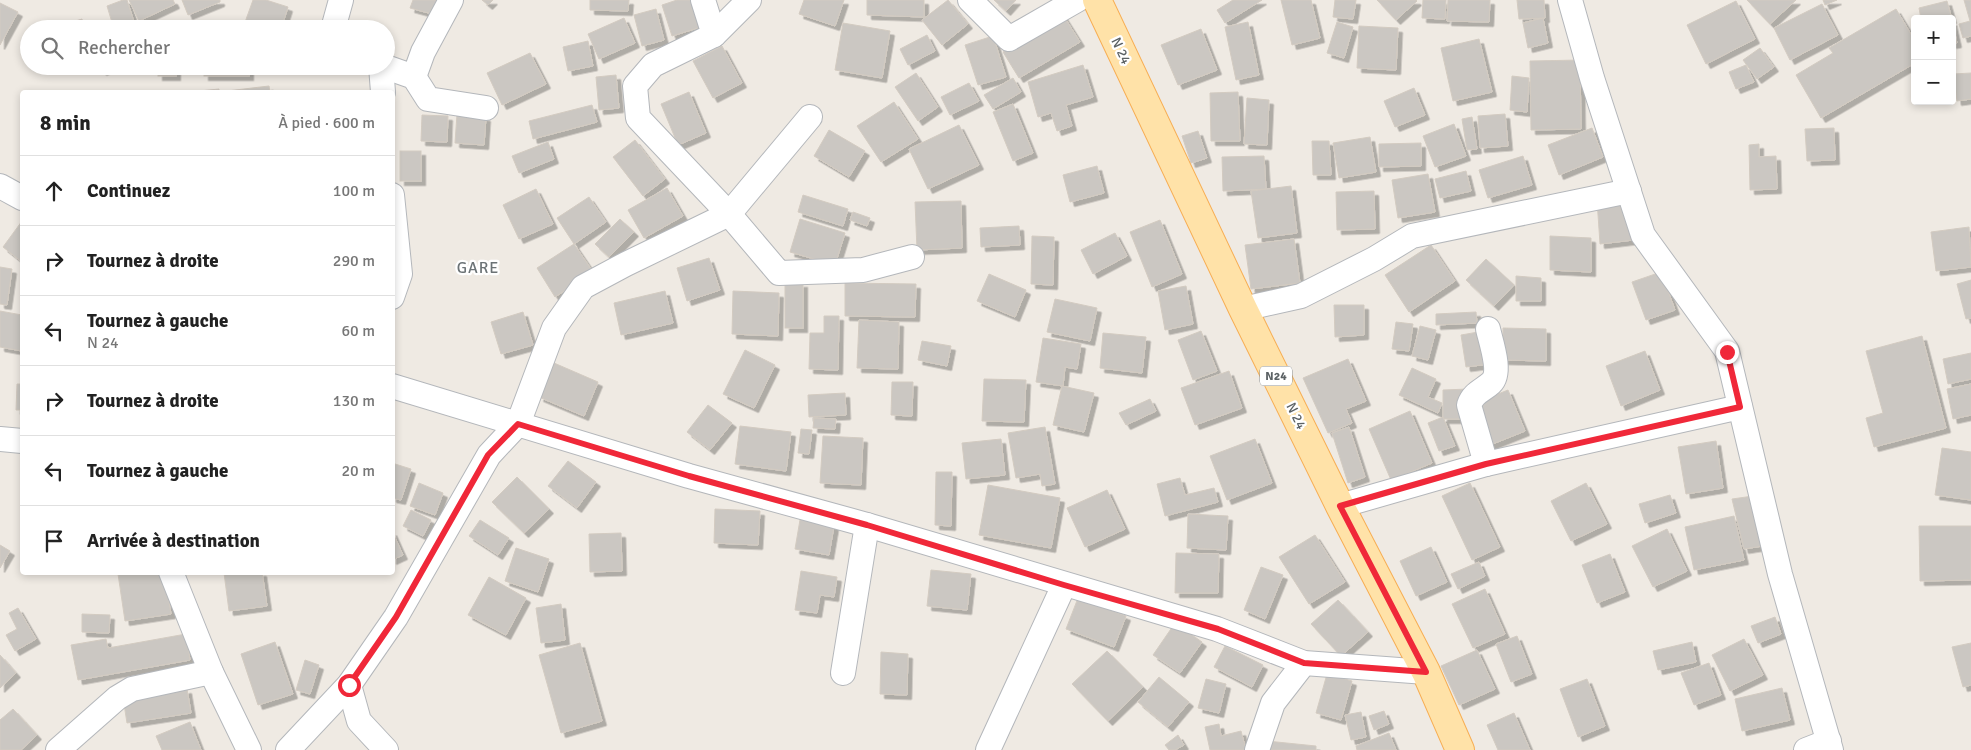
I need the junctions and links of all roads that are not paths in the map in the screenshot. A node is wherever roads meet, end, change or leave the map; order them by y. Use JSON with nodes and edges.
{"nodes":[{"id":1,"x":341,"y":0,"type":"edge"},
{"id":2,"x":451,"y":0,"type":"edge"},
{"id":3,"x":703,"y":0,"type":"edge"},
{"id":4,"x":749,"y":0,"type":"edge"},
{"id":5,"x":970,"y":0,"type":"edge"},
{"id":6,"x":1077,"y":0,"type":"edge"},
{"id":7,"x":1097,"y":0,"type":"edge"},
{"id":8,"x":1570,"y":0,"type":"edge"},
{"id":9,"x":335,"y":20,"type":"edge"},
{"id":10,"x":714,"y":35,"type":"junction"},
{"id":11,"x":395,"y":70,"type":"edge"},
{"id":12,"x":382,"y":75,"type":"edge"},
{"id":13,"x":414,"y":77,"type":"junction"},
{"id":14,"x":383,"y":90,"type":"edge"},
{"id":15,"x":486,"y":108,"type":"dead end"},
{"id":16,"x":810,"y":117,"type":"dead end"},
{"id":17,"x":0,"y":186,"type":"edge"},
{"id":18,"x":1629,"y":191,"type":"junction"},
{"id":19,"x":20,"y":197,"type":"edge"},
{"id":20,"x":729,"y":214,"type":"junction"},
{"id":21,"x":395,"y":225,"type":"edge"},
{"id":22,"x":912,"y":257,"type":"dead end"},
{"id":23,"x":395,"y":288,"type":"edge"},
{"id":24,"x":1243,"y":309,"type":"junction"},
{"id":25,"x":1488,"y":329,"type":"dead end"},
{"id":26,"x":395,"y":387,"type":"edge"},
{"id":27,"x":1740,"y":407,"type":"junction"},
{"id":28,"x":518,"y":424,"type":"junction"},
{"id":29,"x":0,"y":438,"type":"edge"},
{"id":30,"x":20,"y":441,"type":"edge"},
{"id":31,"x":1486,"y":464,"type":"junction"},
{"id":32,"x":1340,"y":506,"type":"junction"},
{"id":33,"x":867,"y":525,"type":"junction"},
{"id":34,"x":172,"y":575,"type":"edge"},
{"id":35,"x":1064,"y":585,"type":"junction"},
{"id":36,"x":1304,"y":663,"type":"junction"},
{"id":37,"x":211,"y":672,"type":"junction"},
{"id":38,"x":1426,"y":672,"type":"junction"},
{"id":39,"x":843,"y":673,"type":"dead end"},
{"id":40,"x":349,"y":685,"type":"junction"},
{"id":41,"x":1830,"y":745,"type":"edge"},
{"id":42,"x":58,"y":750,"type":"edge"},
{"id":43,"x":248,"y":750,"type":"edge"},
{"id":44,"x":288,"y":750,"type":"edge"},
{"id":45,"x":386,"y":750,"type":"edge"},
{"id":46,"x":988,"y":750,"type":"edge"},
{"id":47,"x":1257,"y":750,"type":"edge"},
{"id":48,"x":1460,"y":750,"type":"edge"},
{"id":49,"x":1806,"y":750,"type":"edge"}],
"edges":[{"from":1,"to":9,"type":"street"},
{"from":2,"to":13,"type":"street"},
{"from":3,"to":10,"type":"street"},
{"from":4,"to":10,"type":"street"},
{"from":5,"to":6,"type":"street"},
{"from":7,"to":24,"type":"main road","name":"N 24","number":"N24"},
{"from":8,"to":18,"type":"street"},
{"from":10,"to":20,"type":"street"},
{"from":11,"to":13,"type":"street"},
{"from":12,"to":14,"type":"street"},
{"from":13,"to":15,"type":"street"},
{"from":16,"to":20,"type":"street"},
{"from":17,"to":19,"type":"street"},
{"from":18,"to":24,"type":"street"},
{"from":18,"to":27,"type":"street"},
{"from":20,"to":22,"type":"street"},
{"from":20,"to":28,"type":"street"},
{"from":21,"to":23,"type":"street"},
{"from":24,"to":32,"type":"main road","name":"N 24","number":"N24"},
{"from":25,"to":31,"type":"street"},
{"from":26,"to":28,"type":"street"},
{"from":27,"to":31,"type":"street"},
{"from":27,"to":41,"type":"street"},
{"from":28,"to":33,"type":"street"},
{"from":28,"to":40,"type":"street"},
{"from":29,"to":30,"type":"street"},
{"from":31,"to":32,"type":"street"},
{"from":32,"to":38,"type":"main road","name":"N 24","number":"N24"},
{"from":33,"to":35,"type":"street"},
{"from":33,"to":39,"type":"street"},
{"from":34,"to":37,"type":"street"},
{"from":35,"to":36,"type":"street"},
{"from":35,"to":46,"type":"street"},
{"from":36,"to":38,"type":"street"},
{"from":36,"to":47,"type":"street"},
{"from":37,"to":42,"type":"street"},
{"from":37,"to":43,"type":"street"},
{"from":38,"to":48,"type":"main road","name":"N 24","number":"N24"},
{"from":40,"to":44,"type":"street"},
{"from":40,"to":45,"type":"street"},
{"from":41,"to":49,"type":"street"}]}
